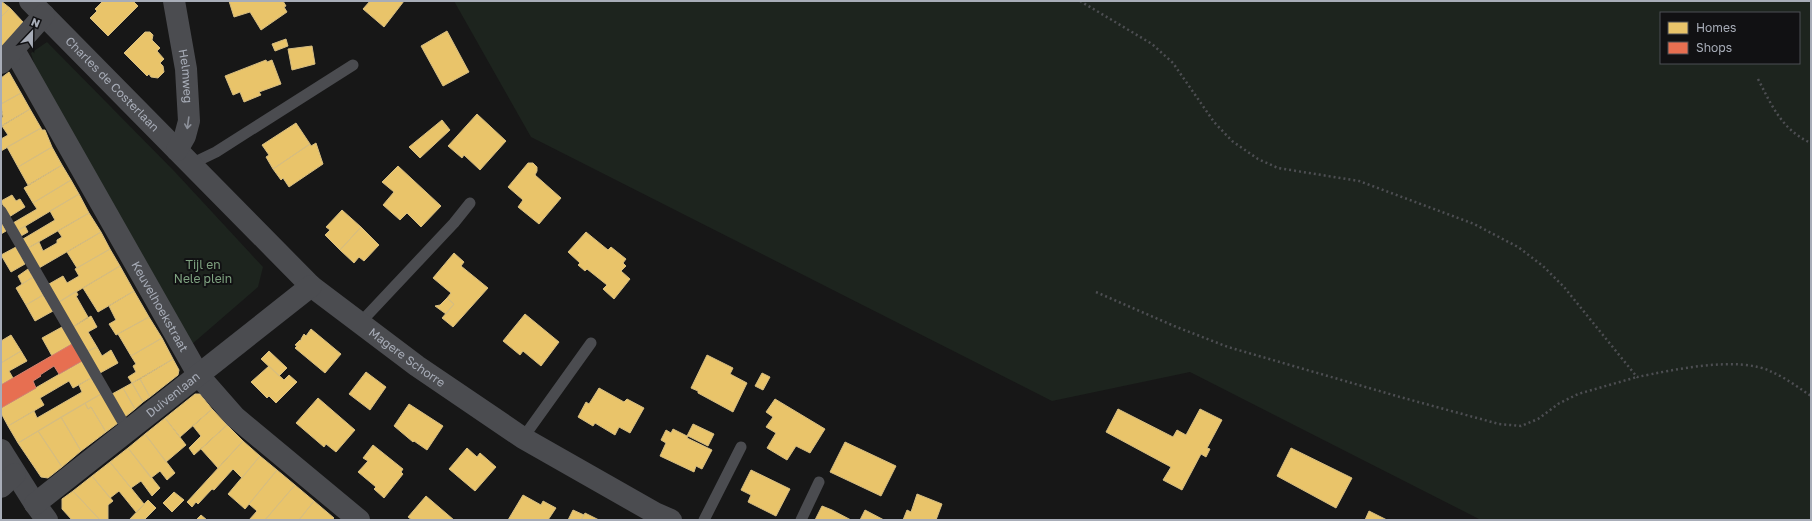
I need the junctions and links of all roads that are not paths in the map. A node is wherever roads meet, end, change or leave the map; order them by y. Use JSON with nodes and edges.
{"nodes":[{"id":1,"x":174,"y":1,"type":"edge"},
{"id":2,"x":37,"y":8,"type":"edge"},
{"id":3,"x":8,"y":57,"type":"edge"},
{"id":4,"x":353,"y":65,"type":"dead end"},
{"id":5,"x":184,"y":157,"type":"junction"},
{"id":6,"x":470,"y":203,"type":"dead end"},
{"id":7,"x":1,"y":211,"type":"edge"},
{"id":8,"x":311,"y":286,"type":"junction"},
{"id":9,"x":360,"y":323,"type":"junction"},
{"id":10,"x":591,"y":343,"type":"dead end"},
{"id":11,"x":199,"y":376,"type":"junction"},
{"id":12,"x":128,"y":431,"type":"junction"},
{"id":13,"x":523,"y":438,"type":"junction"},
{"id":14,"x":741,"y":447,"type":"dead end"},
{"id":15,"x":1,"y":450,"type":"edge"},
{"id":16,"x":8,"y":481,"type":"edge"},
{"id":17,"x":819,"y":482,"type":"dead end"},
{"id":18,"x":41,"y":512,"type":"edge"},
{"id":19,"x":659,"y":518,"type":"edge"},
{"id":20,"x":359,"y":520,"type":"edge"},
{"id":21,"x":704,"y":520,"type":"edge"},
{"id":22,"x":801,"y":520,"type":"edge"}],
"edges":[{"from":1,"to":5,"type":"street","name":"Helmweg","one_way":true},
{"from":2,"to":3,"type":"street"},
{"from":2,"to":5,"type":"street","name":"Charles de Costerlaan"},
{"from":3,"to":11,"type":"street","name":"Keuvelhoekstraat"},
{"from":4,"to":5,"type":"lane"},
{"from":5,"to":8,"type":"street","name":"Magere Schorre"},
{"from":6,"to":9,"type":"lane"},
{"from":7,"to":12,"type":"lane"},
{"from":8,"to":9,"type":"street","name":"Magere Schorre"},
{"from":8,"to":11,"type":"street","name":"Duivenlaan"},
{"from":9,"to":13,"type":"street","name":"Magere Schorre"},
{"from":10,"to":13,"type":"lane"},
{"from":11,"to":12,"type":"street","name":"Duivenlaan"},
{"from":11,"to":20,"type":"street","name":"Keuvelhoekstraat"},
{"from":12,"to":18,"type":"street","name":"Duivenlaan"},
{"from":13,"to":19,"type":"street","name":"Magere Schorre"},
{"from":14,"to":21,"type":"lane"},
{"from":15,"to":16,"type":"street"},
{"from":16,"to":18,"type":"street"},
{"from":17,"to":22,"type":"lane"}]}
